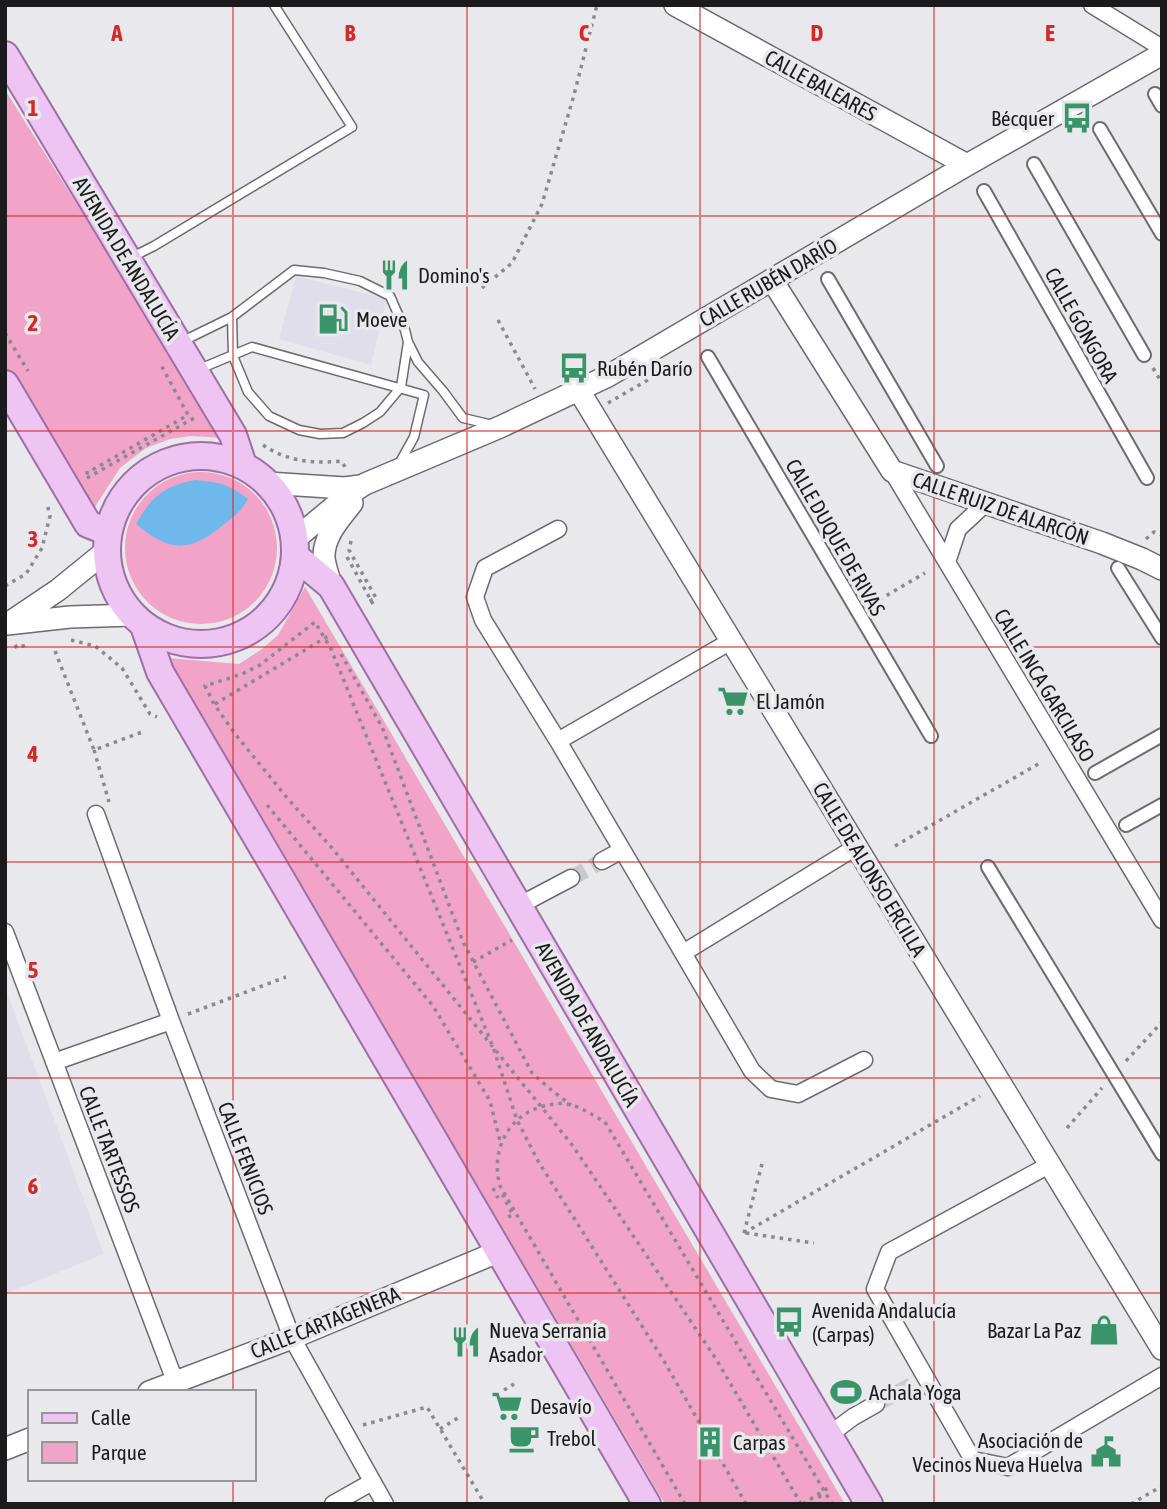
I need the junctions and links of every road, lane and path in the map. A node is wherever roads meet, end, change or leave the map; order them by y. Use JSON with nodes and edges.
{"nodes":[{"id":1,"x":274,"y":5,"type":"edge"},
{"id":2,"x":597,"y":5,"type":"edge"},
{"id":3,"x":675,"y":5,"type":"edge"},
{"id":4,"x":1092,"y":5,"type":"edge"},
{"id":5,"x":1162,"y":48,"type":"edge"},
{"id":6,"x":1162,"y":54,"type":"edge"},
{"id":7,"x":5,"y":55,"type":"edge"},
{"id":8,"x":1155,"y":94,"type":"dead end"},
{"id":9,"x":1162,"y":106,"type":"edge"},
{"id":10,"x":1100,"y":129,"type":"dead end"},
{"id":11,"x":1034,"y":164,"type":"dead end"},
{"id":12,"x":967,"y":165,"type":"junction"},
{"id":13,"x":984,"y":191,"type":"dead end"},
{"id":14,"x":1162,"y":234,"type":"edge"},
{"id":15,"x":128,"y":259,"type":"junction"},
{"id":16,"x":828,"y":279,"type":"dead end"},
{"id":17,"x":772,"y":280,"type":"junction"},
{"id":18,"x":482,"y":288,"type":"dead end"},
{"id":19,"x":232,"y":317,"type":"junction"},
{"id":20,"x":498,"y":320,"type":"dead end"},
{"id":21,"x":5,"y":334,"type":"edge"},
{"id":22,"x":408,"y":342,"type":"junction"},
{"id":23,"x":178,"y":343,"type":"junction"},
{"id":24,"x":233,"y":355,"type":"junction"},
{"id":25,"x":1144,"y":355,"type":"dead end"},
{"id":26,"x":708,"y":357,"type":"dead end"},
{"id":27,"x":195,"y":371,"type":"junction"},
{"id":28,"x":32,"y":379,"type":"dead end"},
{"id":29,"x":5,"y":384,"type":"edge"},
{"id":30,"x":401,"y":387,"type":"junction"},
{"id":31,"x":578,"y":389,"type":"junction"},
{"id":32,"x":544,"y":406,"type":"junction"},
{"id":33,"x":188,"y":415,"type":"dead end"},
{"id":34,"x":197,"y":416,"type":"dead end"},
{"id":35,"x":500,"y":427,"type":"junction"},
{"id":36,"x":258,"y":441,"type":"dead end"},
{"id":37,"x":341,"y":461,"type":"dead end"},
{"id":38,"x":243,"y":465,"type":"junction"},
{"id":39,"x":937,"y":466,"type":"dead end"},
{"id":40,"x":86,"y":471,"type":"dead end"},
{"id":41,"x":396,"y":471,"type":"junction"},
{"id":42,"x":892,"y":471,"type":"junction"},
{"id":43,"x":1147,"y":478,"type":"dead end"},
{"id":44,"x":86,"y":479,"type":"dead end"},
{"id":45,"x":267,"y":483,"type":"junction"},
{"id":46,"x":362,"y":486,"type":"junction"},
{"id":47,"x":50,"y":499,"type":"dead end"},
{"id":48,"x":987,"y":502,"type":"junction"},
{"id":49,"x":558,"y":529,"type":"dead end"},
{"id":50,"x":351,"y":540,"type":"dead end"},
{"id":51,"x":107,"y":542,"type":"junction"},
{"id":52,"x":294,"y":548,"type":"junction"},
{"id":53,"x":342,"y":549,"type":"dead end"},
{"id":54,"x":947,"y":562,"type":"junction"},
{"id":55,"x":1118,"y":568,"type":"dead end"},
{"id":56,"x":1162,"y":569,"type":"edge"},
{"id":57,"x":925,"y":573,"type":"dead end"},
{"id":58,"x":5,"y":586,"type":"edge"},
{"id":59,"x":331,"y":586,"type":"junction"},
{"id":60,"x":372,"y":602,"type":"junction"},
{"id":61,"x":363,"y":606,"type":"dead end"},
{"id":62,"x":858,"y":612,"type":"junction"},
{"id":63,"x":138,"y":621,"type":"junction"},
{"id":64,"x":6,"y":625,"type":"edge"},
{"id":65,"x":327,"y":628,"type":"dead end"},
{"id":66,"x":1162,"y":638,"type":"edge"},
{"id":67,"x":61,"y":639,"type":"dead end"},
{"id":68,"x":325,"y":639,"type":"junction"},
{"id":69,"x":40,"y":641,"type":"dead end"},
{"id":70,"x":731,"y":641,"type":"junction"},
{"id":71,"x":337,"y":647,"type":"dead end"},
{"id":72,"x":55,"y":652,"type":"dead end"},
{"id":73,"x":214,"y":704,"type":"junction"},
{"id":74,"x":207,"y":708,"type":"dead end"},
{"id":75,"x":164,"y":713,"type":"dead end"},
{"id":76,"x":145,"y":731,"type":"dead end"},
{"id":77,"x":1162,"y":735,"type":"edge"},
{"id":78,"x":931,"y":736,"type":"dead end"},
{"id":79,"x":558,"y":741,"type":"junction"},
{"id":80,"x":94,"y":750,"type":"junction"},
{"id":81,"x":1040,"y":763,"type":"dead end"},
{"id":82,"x":1095,"y":773,"type":"dead end"},
{"id":83,"x":266,"y":803,"type":"dead end"},
{"id":84,"x":1162,"y":805,"type":"edge"},
{"id":85,"x":103,"y":810,"type":"joint"},
{"id":86,"x":1126,"y":825,"type":"dead end"},
{"id":87,"x":895,"y":846,"type":"dead end"},
{"id":88,"x":856,"y":847,"type":"junction"},
{"id":89,"x":622,"y":850,"type":"junction"},
{"id":90,"x":602,"y":861,"type":"tunnel mouth"},
{"id":91,"x":989,"y":867,"type":"dead end"},
{"id":92,"x":571,"y":878,"type":"tunnel mouth"},
{"id":93,"x":518,"y":906,"type":"junction"},
{"id":94,"x":1162,"y":920,"type":"edge"},
{"id":95,"x":5,"y":933,"type":"edge"},
{"id":96,"x":519,"y":936,"type":"dead end"},
{"id":97,"x":683,"y":953,"type":"junction"},
{"id":98,"x":473,"y":962,"type":"junction"},
{"id":99,"x":286,"y":977,"type":"dead end"},
{"id":100,"x":188,"y":1014,"type":"dead end"},
{"id":101,"x":171,"y":1021,"type":"junction"},
{"id":102,"x":493,"y":1047,"type":"junction"},
{"id":103,"x":864,"y":1060,"type":"dead end"},
{"id":104,"x":54,"y":1062,"type":"junction"},
{"id":105,"x":980,"y":1096,"type":"dead end"},
{"id":106,"x":571,"y":1105,"type":"junction"},
{"id":107,"x":541,"y":1107,"type":"junction"},
{"id":108,"x":517,"y":1120,"type":"junction"},
{"id":109,"x":500,"y":1142,"type":"junction"},
{"id":110,"x":1162,"y":1154,"type":"edge"},
{"id":111,"x":762,"y":1164,"type":"dead end"},
{"id":112,"x":1049,"y":1165,"type":"junction"},
{"id":113,"x":493,"y":1188,"type":"dead end"},
{"id":114,"x":505,"y":1195,"type":"junction"},
{"id":115,"x":744,"y":1233,"type":"junction"},
{"id":116,"x":814,"y":1243,"type":"dead end"},
{"id":117,"x":500,"y":1251,"type":"junction"},
{"id":118,"x":292,"y":1338,"type":"junction"},
{"id":119,"x":1162,"y":1349,"type":"edge"},
{"id":120,"x":1162,"y":1376,"type":"edge"},
{"id":121,"x":175,"y":1381,"type":"junction"},
{"id":122,"x":514,"y":1384,"type":"dead end"},
{"id":123,"x":154,"y":1390,"type":"edge"},
{"id":124,"x":504,"y":1390,"type":"dead end"},
{"id":125,"x":876,"y":1404,"type":"tunnel mouth"},
{"id":126,"x":461,"y":1416,"type":"dead end"},
{"id":127,"x":361,"y":1426,"type":"dead end"},
{"id":128,"x":440,"y":1429,"type":"junction"},
{"id":129,"x":829,"y":1435,"type":"junction"},
{"id":130,"x":28,"y":1440,"type":"edge"},
{"id":131,"x":5,"y":1449,"type":"edge"},
{"id":132,"x":839,"y":1481,"type":"dead end"},
{"id":133,"x":372,"y":1482,"type":"junction"},
{"id":134,"x":1162,"y":1486,"type":"edge"},
{"id":135,"x":825,"y":1491,"type":"junction"},
{"id":136,"x":819,"y":1495,"type":"junction"},
{"id":137,"x":804,"y":1503,"type":"edge"},
{"id":138,"x":333,"y":1504,"type":"edge"},
{"id":139,"x":385,"y":1504,"type":"edge"},
{"id":140,"x":485,"y":1504,"type":"edge"},
{"id":141,"x":648,"y":1504,"type":"edge"},
{"id":142,"x":685,"y":1504,"type":"edge"},
{"id":143,"x":746,"y":1504,"type":"edge"},
{"id":144,"x":823,"y":1504,"type":"edge"},
{"id":145,"x":832,"y":1504,"type":"edge"},
{"id":146,"x":869,"y":1504,"type":"edge"},
{"id":147,"x":1131,"y":1504,"type":"edge"}],
"edges":[{"from":1,"to":15,"type":"lane"},
{"from":2,"to":18,"type":"path"},
{"from":3,"to":12,"type":"street","name":"CALLE BALEARES"},
{"from":4,"to":5,"type":"street"},
{"from":6,"to":12,"type":"street","name":"CALLE RUBÉN DARÍO"},
{"from":7,"to":15,"type":"main road","name":"AVENIDA DE ANDALUCÍA"},
{"from":8,"to":9,"type":"street"},
{"from":10,"to":14,"type":"street"},
{"from":11,"to":25,"type":"street"},
{"from":12,"to":17,"type":"street","name":"CALLE RUBÉN DARÍO"},
{"from":13,"to":43,"type":"street","name":"CALLE GÓNGORA"},
{"from":15,"to":23,"type":"main road","name":"AVENIDA DE ANDALUCÍA"},
{"from":16,"to":39,"type":"street"},
{"from":17,"to":31,"type":"street","name":"CALLE RUBÉN DARÍO"},
{"from":17,"to":42,"type":"street","name":"CALLE RUIZ DE ALARCÓN"},
{"from":19,"to":22,"type":"lane"},
{"from":19,"to":23,"type":"lane"},
{"from":19,"to":24,"type":"lane"},
{"from":20,"to":32,"type":"path"},
{"from":21,"to":28,"type":"path"},
{"from":22,"to":30,"type":"lane"},
{"from":22,"to":35,"type":"lane"},
{"from":23,"to":27,"type":"main road","name":"AVENIDA DE ANDALUCÍA"},
{"from":24,"to":27,"type":"lane"},
{"from":24,"to":30,"type":"lane"},
{"from":24,"to":30,"type":"lane"},
{"from":26,"to":62,"type":"street","name":"CALLE DUQUE DE RIVAS"},
{"from":27,"to":38,"type":"main road","name":"AVENIDA DE ANDALUCÍA"},
{"from":29,"to":51,"type":"main road"},
{"from":30,"to":41,"type":"lane"},
{"from":31,"to":32,"type":"street","name":"CALLE RUBÉN DARÍO"},
{"from":31,"to":70,"type":"street","name":"CALLE DE ALONSO ERCILLA"},
{"from":32,"to":35,"type":"street","name":"CALLE RUBÉN DARÍO"},
{"from":33,"to":40,"type":"path"},
{"from":34,"to":44,"type":"path"},
{"from":35,"to":41,"type":"street","name":"CALLE RUBÉN DARÍO"},
{"from":36,"to":37,"type":"path"},
{"from":38,"to":45,"type":"main road"},
{"from":38,"to":51,"type":"main road"},
{"from":41,"to":46,"type":"street","name":"CALLE RUBÉN DARÍO"},
{"from":42,"to":48,"type":"street","name":"CALLE RUIZ DE ALARCÓN"},
{"from":42,"to":54,"type":"street","name":"CALLE INCA GARCILASO"},
{"from":45,"to":46,"type":"street","name":"CALLE RUBÉN DARÍO"},
{"from":45,"to":52,"type":"main road"},
{"from":46,"to":52,"type":"street","name":"CALLE RUBÉN DARÍO"},
{"from":46,"to":59,"type":"street"},
{"from":47,"to":58,"type":"path"},
{"from":48,"to":54,"type":"street"},
{"from":48,"to":56,"type":"street","name":"CALLE RUIZ DE ALARCÓN"},
{"from":49,"to":79,"type":"street"},
{"from":50,"to":60,"type":"path"},
{"from":51,"to":63,"type":"main road"},
{"from":51,"to":64,"type":"street"},
{"from":52,"to":59,"type":"main road","name":"AVENIDA DE ANDALUCÍA"},
{"from":52,"to":63,"type":"main road"},
{"from":53,"to":60,"type":"path"},
{"from":54,"to":94,"type":"street","name":"CALLE INCA GARCILASO"},
{"from":55,"to":66,"type":"street"},
{"from":57,"to":62,"type":"path"},
{"from":59,"to":93,"type":"main road","name":"AVENIDA DE ANDALUCÍA"},
{"from":60,"to":61,"type":"path"},
{"from":62,"to":78,"type":"street","name":"CALLE DUQUE DE RIVAS"},
{"from":63,"to":64,"type":"street"},
{"from":63,"to":117,"type":"main road"},
{"from":64,"to":69,"type":"path"},
{"from":65,"to":68,"type":"path"},
{"from":67,"to":75,"type":"path"},
{"from":68,"to":73,"type":"path"},
{"from":68,"to":73,"type":"path"},
{"from":68,"to":102,"type":"path"},
{"from":70,"to":79,"type":"street"},
{"from":70,"to":88,"type":"street","name":"CALLE DE ALONSO ERCILLA"},
{"from":71,"to":98,"type":"path"},
{"from":72,"to":80,"type":"path"},
{"from":73,"to":74,"type":"path"},
{"from":73,"to":102,"type":"path"},
{"from":76,"to":80,"type":"path"},
{"from":77,"to":82,"type":"street"},
{"from":79,"to":89,"type":"street"},
{"from":80,"to":85,"type":"path"},
{"from":81,"to":87,"type":"path"},
{"from":83,"to":109,"type":"path"},
{"from":84,"to":86,"type":"street"},
{"from":85,"to":101,"type":"street","name":"CALLE FENICIOS"},
{"from":88,"to":97,"type":"street"},
{"from":88,"to":112,"type":"street","name":"CALLE DE ALONSO ERCILLA"},
{"from":89,"to":90,"type":"street"},
{"from":89,"to":97,"type":"street"},
{"from":91,"to":110,"type":"street"},
{"from":92,"to":93,"type":"street"},
{"from":93,"to":129,"type":"main road","name":"AVENIDA DE ANDALUCÍA"},
{"from":95,"to":104,"type":"street","name":"CALLE TARTESSOS"},
{"from":96,"to":98,"type":"path"},
{"from":97,"to":103,"type":"street"},
{"from":98,"to":106,"type":"path"},
{"from":99,"to":100,"type":"path"},
{"from":101,"to":104,"type":"street"},
{"from":101,"to":118,"type":"street","name":"CALLE FENICIOS"},
{"from":102,"to":107,"type":"path"},
{"from":102,"to":108,"type":"path"},
{"from":104,"to":121,"type":"street","name":"CALLE TARTESSOS"},
{"from":105,"to":115,"type":"path"},
{"from":106,"to":107,"type":"path"},
{"from":106,"to":135,"type":"path"},
{"from":107,"to":108,"type":"path"},
{"from":107,"to":137,"type":"path"},
{"from":108,"to":109,"type":"path"},
{"from":108,"to":143,"type":"path"},
{"from":109,"to":114,"type":"path"},
{"from":111,"to":115,"type":"path"},
{"from":112,"to":119,"type":"street","name":"CALLE DE ALONSO ERCILLA"},
{"from":112,"to":120,"type":"street"},
{"from":113,"to":114,"type":"path"},
{"from":114,"to":142,"type":"path"},
{"from":115,"to":116,"type":"path"},
{"from":117,"to":118,"type":"street","name":"CALLE CARTAGENERA"},
{"from":117,"to":141,"type":"main road"},
{"from":118,"to":121,"type":"street","name":"CALLE CARTAGENERA"},
{"from":118,"to":133,"type":"street","name":"CALLE FENICIOS"},
{"from":121,"to":123,"type":"street","name":"CALLE CARTAGENERA"},
{"from":122,"to":124,"type":"path"},
{"from":125,"to":129,"type":"street"},
{"from":126,"to":128,"type":"path"},
{"from":127,"to":128,"type":"path"},
{"from":128,"to":140,"type":"path"},
{"from":129,"to":146,"type":"main road","name":"AVENIDA DE ANDALUCÍA"},
{"from":130,"to":131,"type":"street"},
{"from":132,"to":135,"type":"path"},
{"from":133,"to":138,"type":"street"},
{"from":133,"to":139,"type":"street","name":"CALLE FENICIOS"},
{"from":134,"to":147,"type":"path"},
{"from":135,"to":136,"type":"path"},
{"from":135,"to":145,"type":"path"},
{"from":136,"to":137,"type":"path"},
{"from":136,"to":144,"type":"path"}]}
